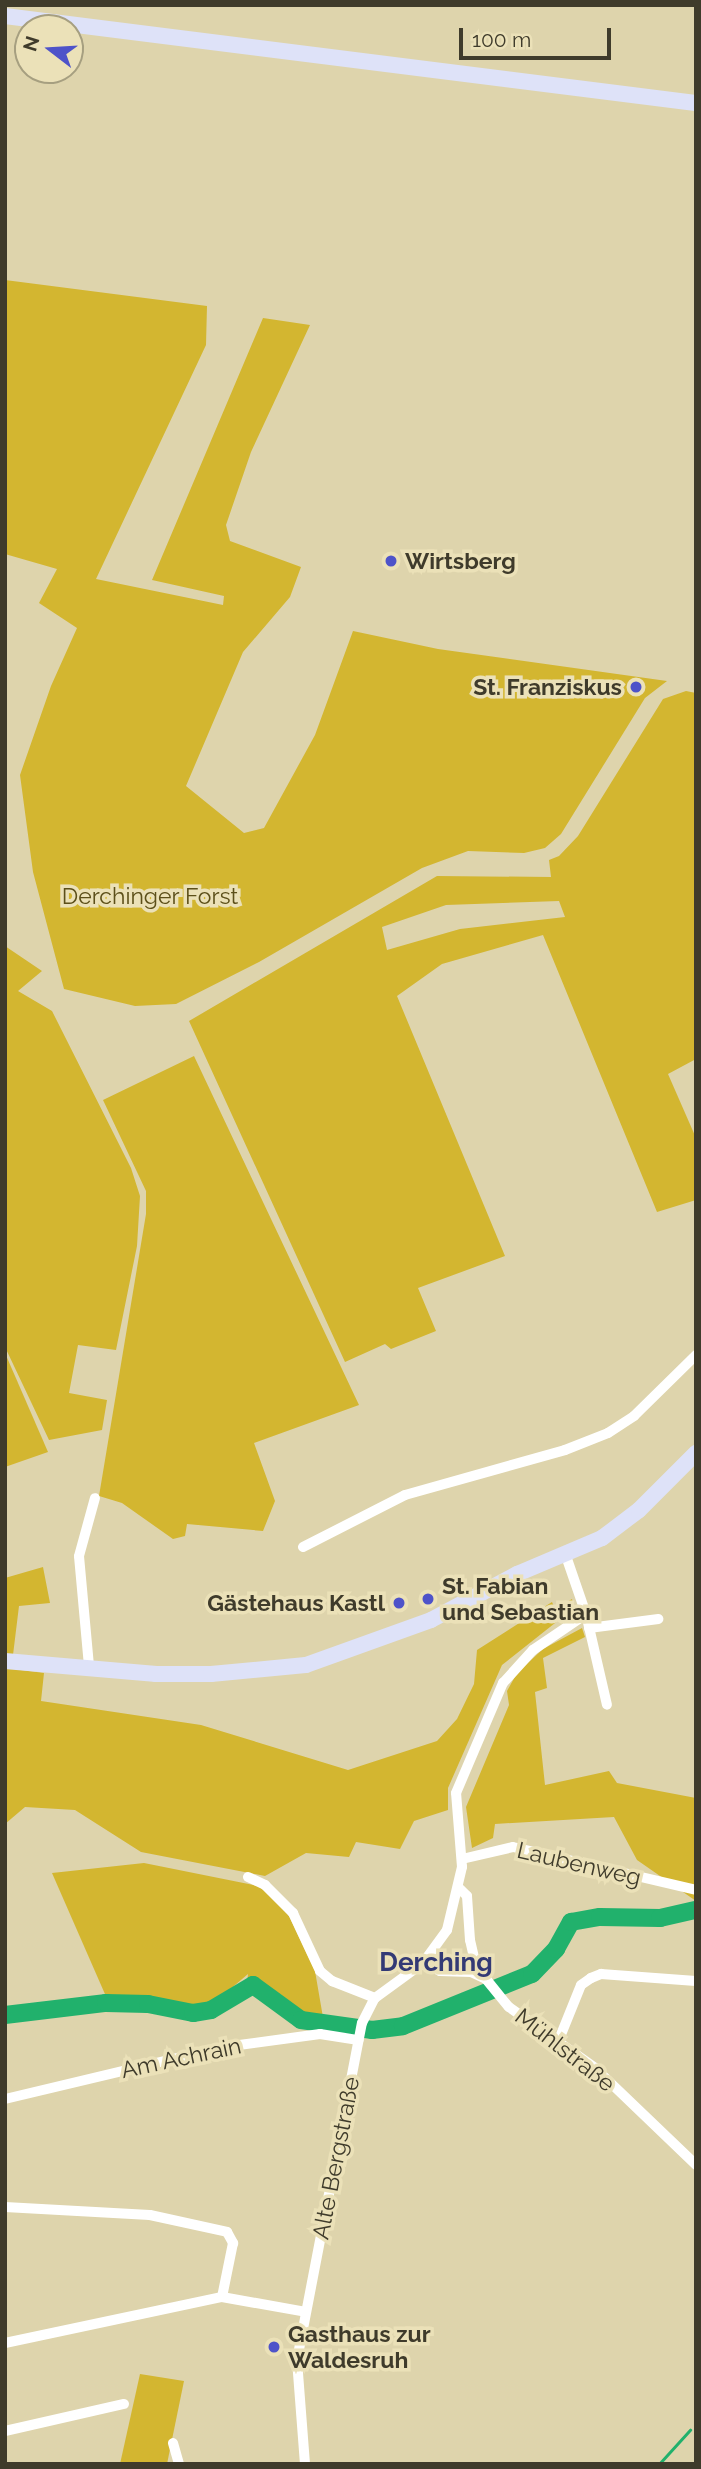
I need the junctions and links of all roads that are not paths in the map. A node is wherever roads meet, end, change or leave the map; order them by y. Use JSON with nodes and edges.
{"nodes":[{"id":1,"x":5,"y":16,"type":"edge"},
{"id":2,"x":696,"y":103,"type":"edge"},
{"id":3,"x":696,"y":1355,"type":"edge"},
{"id":4,"x":696,"y":1453,"type":"edge"},
{"id":5,"x":95,"y":1498,"type":"dead end"},
{"id":6,"x":303,"y":1547,"type":"dead end"},
{"id":7,"x":566,"y":1556,"type":"junction"},
{"id":8,"x":586,"y":1614,"type":"junction"},
{"id":9,"x":658,"y":1619,"type":"dead end"},
{"id":10,"x":589,"y":1628,"type":"junction"},
{"id":11,"x":5,"y":1661,"type":"edge"},
{"id":12,"x":89,"y":1667,"type":"junction"},
{"id":13,"x":607,"y":1705,"type":"dead end"},
{"id":14,"x":462,"y":1859,"type":"junction"},
{"id":15,"x":248,"y":1877,"type":"dead end"},
{"id":16,"x":460,"y":1889,"type":"junction"},
{"id":17,"x":696,"y":1890,"type":"edge"},
{"id":18,"x":423,"y":1964,"type":"junction"},
{"id":19,"x":478,"y":1974,"type":"junction"},
{"id":20,"x":696,"y":1981,"type":"edge"},
{"id":21,"x":375,"y":1998,"type":"junction"},
{"id":22,"x":359,"y":2038,"type":"junction"},
{"id":23,"x":558,"y":2042,"type":"junction"},
{"id":24,"x":5,"y":2099,"type":"edge"},
{"id":25,"x":696,"y":2165,"type":"edge"},
{"id":26,"x":5,"y":2207,"type":"edge"},
{"id":27,"x":222,"y":2297,"type":"junction"},
{"id":28,"x":306,"y":2312,"type":"junction"},
{"id":29,"x":5,"y":2343,"type":"edge"},
{"id":30,"x":124,"y":2404,"type":"dead end"},
{"id":31,"x":5,"y":2431,"type":"edge"},
{"id":32,"x":173,"y":2443,"type":"dead end"},
{"id":33,"x":179,"y":2464,"type":"edge"},
{"id":34,"x":305,"y":2464,"type":"edge"}],
"edges":[{"from":1,"to":2,"type":"street"},
{"from":3,"to":6,"type":"street"},
{"from":4,"to":7,"type":"street"},
{"from":5,"to":12,"type":"street"},
{"from":7,"to":8,"type":"street"},
{"from":7,"to":12,"type":"street"},
{"from":8,"to":10,"type":"street"},
{"from":8,"to":14,"type":"street","name":"Alte Bergstraße"},
{"from":9,"to":10,"type":"street"},
{"from":10,"to":13,"type":"street"},
{"from":11,"to":12,"type":"street"},
{"from":14,"to":16,"type":"street","name":"Alte Bergstraße"},
{"from":14,"to":17,"type":"street","name":"Laubenweg"},
{"from":15,"to":21,"type":"street"},
{"from":16,"to":18,"type":"street","name":"Alte Bergstraße"},
{"from":16,"to":19,"type":"street","name":"Alte Bergstraße"},
{"from":18,"to":19,"type":"street"},
{"from":18,"to":21,"type":"street","name":"Alte Bergstraße"},
{"from":19,"to":23,"type":"street","name":"Mühlstraße"},
{"from":20,"to":23,"type":"street"},
{"from":21,"to":22,"type":"street","name":"Alte Bergstraße"},
{"from":22,"to":24,"type":"street","name":"Am Achrain"},
{"from":22,"to":28,"type":"street","name":"Alte Bergstraße"},
{"from":23,"to":25,"type":"street","name":"Mühlstraße"},
{"from":26,"to":27,"type":"street"},
{"from":27,"to":28,"type":"street"},
{"from":27,"to":29,"type":"street"},
{"from":28,"to":34,"type":"street","name":"Alte Bergstraße"},
{"from":30,"to":31,"type":"street"},
{"from":32,"to":33,"type":"street"}]}
